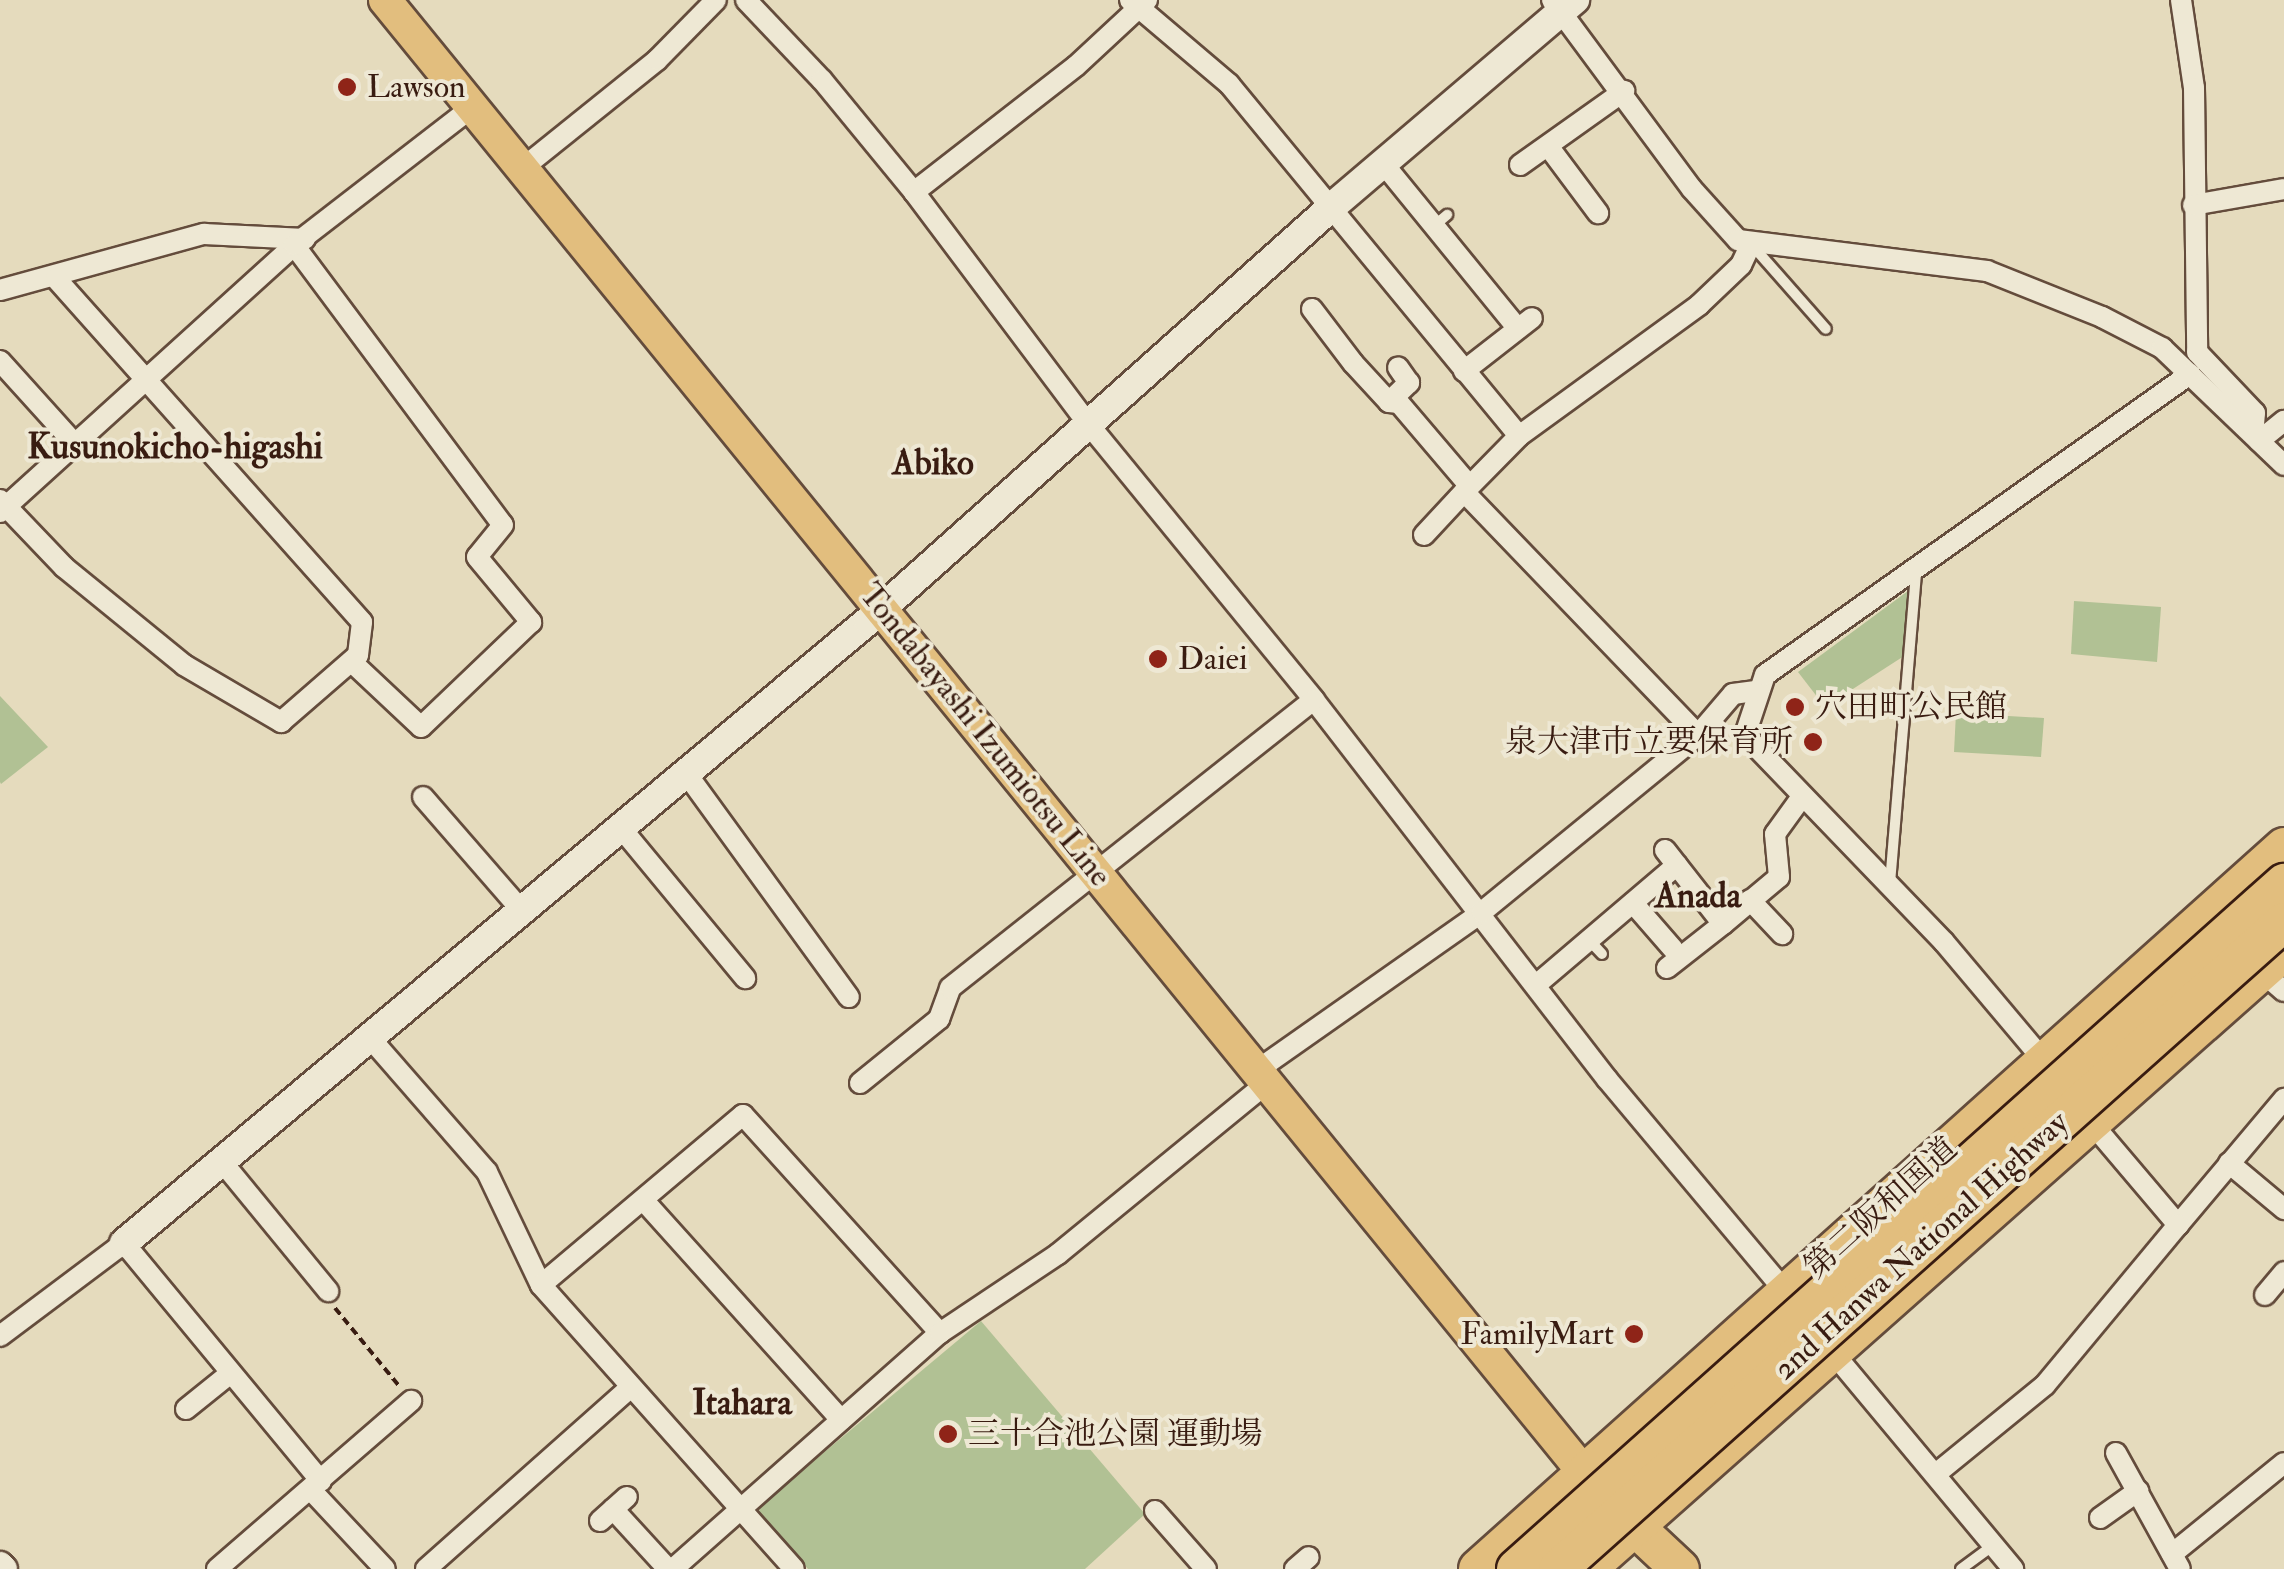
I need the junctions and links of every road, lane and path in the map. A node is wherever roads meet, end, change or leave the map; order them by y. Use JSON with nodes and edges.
{"nodes":[{"id":1,"x":385,"y":0,"type":"edge"},
{"id":2,"x":716,"y":0,"type":"edge"},
{"id":3,"x":746,"y":0,"type":"edge"},
{"id":4,"x":2180,"y":0,"type":"edge"},
{"id":5,"x":1138,"y":3,"type":"edge"},
{"id":6,"x":1563,"y":4,"type":"edge"},
{"id":7,"x":1624,"y":91,"type":"junction"},
{"id":8,"x":472,"y":108,"type":"junction"},
{"id":9,"x":1548,"y":146,"type":"junction"},
{"id":10,"x":1382,"y":162,"type":"junction"},
{"id":11,"x":1520,"y":165,"type":"dead end"},
{"id":12,"x":524,"y":167,"type":"junction"},
{"id":13,"x":2284,"y":190,"type":"edge"},
{"id":14,"x":914,"y":192,"type":"junction"},
{"id":15,"x":2193,"y":205,"type":"junction"},
{"id":16,"x":1327,"y":211,"type":"junction"},
{"id":17,"x":1598,"y":213,"type":"dead end"},
{"id":18,"x":299,"y":242,"type":"junction"},
{"id":19,"x":1751,"y":244,"type":"junction"},
{"id":20,"x":56,"y":278,"type":"junction"},
{"id":21,"x":0,"y":290,"type":"edge"},
{"id":22,"x":1312,"y":310,"type":"dead end"},
{"id":23,"x":1826,"y":329,"type":"dead end"},
{"id":24,"x":0,"y":361,"type":"edge"},
{"id":25,"x":1398,"y":367,"type":"dead end"},
{"id":26,"x":1464,"y":371,"type":"junction"},
{"id":27,"x":2190,"y":374,"type":"junction"},
{"id":28,"x":144,"y":379,"type":"junction"},
{"id":29,"x":1389,"y":402,"type":"junction"},
{"id":30,"x":2284,"y":421,"type":"edge"},
{"id":31,"x":1090,"y":426,"type":"junction"},
{"id":32,"x":1519,"y":436,"type":"junction"},
{"id":33,"x":2256,"y":438,"type":"junction"},
{"id":34,"x":74,"y":443,"type":"junction"},
{"id":35,"x":2284,"y":465,"type":"edge"},
{"id":36,"x":1466,"y":488,"type":"junction"},
{"id":37,"x":2,"y":506,"type":"edge"},
{"id":38,"x":1424,"y":536,"type":"dead end"},
{"id":39,"x":1916,"y":570,"type":"junction"},
{"id":40,"x":881,"y":607,"type":"junction"},
{"id":41,"x":354,"y":664,"type":"junction"},
{"id":42,"x":1754,"y":691,"type":"junction"},
{"id":43,"x":1314,"y":700,"type":"junction"},
{"id":44,"x":1698,"y":735,"type":"junction"},
{"id":45,"x":686,"y":773,"type":"junction"},
{"id":46,"x":422,"y":798,"type":"dead end"},
{"id":47,"x":1802,"y":798,"type":"junction"},
{"id":48,"x":621,"y":828,"type":"junction"},
{"id":49,"x":2284,"y":848,"type":"edge"},
{"id":50,"x":1096,"y":870,"type":"junction"},
{"id":51,"x":2284,"y":882,"type":"edge"},
{"id":52,"x":1890,"y":889,"type":"junction"},
{"id":53,"x":1750,"y":900,"type":"junction"},
{"id":54,"x":1633,"y":903,"type":"junction"},
{"id":55,"x":522,"y":912,"type":"junction"},
{"id":56,"x":1482,"y":912,"type":"junction"},
{"id":57,"x":2284,"y":922,"type":"edge"},
{"id":58,"x":1722,"y":924,"type":"junction"},
{"id":59,"x":1782,"y":934,"type":"dead end"},
{"id":60,"x":2277,"y":971,"type":"edge"},
{"id":61,"x":745,"y":978,"type":"dead end"},
{"id":62,"x":1536,"y":985,"type":"junction"},
{"id":63,"x":837,"y":991,"type":"dead end"},
{"id":64,"x":371,"y":1039,"type":"junction"},
{"id":65,"x":2045,"y":1062,"type":"junction"},
{"id":66,"x":860,"y":1083,"type":"dead end"},
{"id":67,"x":1267,"y":1083,"type":"junction"},
{"id":68,"x":2284,"y":1099,"type":"edge"},
{"id":69,"x":2090,"y":1120,"type":"junction"},
{"id":70,"x":224,"y":1163,"type":"junction"},
{"id":71,"x":2229,"y":1163,"type":"junction"},
{"id":72,"x":644,"y":1202,"type":"junction"},
{"id":73,"x":2284,"y":1210,"type":"edge"},
{"id":74,"x":2178,"y":1226,"type":"junction"},
{"id":75,"x":124,"y":1244,"type":"junction"},
{"id":76,"x":2284,"y":1272,"type":"edge"},
{"id":77,"x":541,"y":1286,"type":"junction"},
{"id":78,"x":328,"y":1291,"type":"joint"},
{"id":79,"x":1786,"y":1293,"type":"junction"},
{"id":80,"x":2265,"y":1295,"type":"dead end"},
{"id":81,"x":940,"y":1333,"type":"junction"},
{"id":82,"x":0,"y":1336,"type":"edge"},
{"id":83,"x":1832,"y":1352,"type":"junction"},
{"id":84,"x":227,"y":1376,"type":"junction"},
{"id":85,"x":632,"y":1386,"type":"junction"},
{"id":86,"x":411,"y":1401,"type":"joint"},
{"id":87,"x":186,"y":1409,"type":"dead end"},
{"id":88,"x":841,"y":1420,"type":"junction"},
{"id":89,"x":2116,"y":1453,"type":"dead end"},
{"id":90,"x":2284,"y":1464,"type":"edge"},
{"id":91,"x":1937,"y":1472,"type":"junction"},
{"id":92,"x":1584,"y":1473,"type":"junction"},
{"id":93,"x":316,"y":1485,"type":"junction"},
{"id":94,"x":2138,"y":1491,"type":"junction"},
{"id":95,"x":613,"y":1509,"type":"dead end"},
{"id":96,"x":740,"y":1510,"type":"junction"},
{"id":97,"x":1155,"y":1511,"type":"dead end"},
{"id":98,"x":2100,"y":1518,"type":"dead end"},
{"id":99,"x":1632,"y":1527,"type":"junction"},
{"id":100,"x":1996,"y":1543,"type":"junction"},
{"id":101,"x":2176,"y":1561,"type":"edge"},
{"id":102,"x":1203,"y":1568,"type":"edge"},
{"id":103,"x":217,"y":1569,"type":"edge"},
{"id":104,"x":385,"y":1569,"type":"edge"},
{"id":105,"x":426,"y":1569,"type":"edge"},
{"id":106,"x":670,"y":1569,"type":"edge"},
{"id":107,"x":794,"y":1569,"type":"edge"},
{"id":108,"x":1478,"y":1569,"type":"edge"},
{"id":109,"x":1516,"y":1569,"type":"edge"},
{"id":110,"x":1558,"y":1569,"type":"edge"},
{"id":111,"x":1587,"y":1569,"type":"edge"},
{"id":112,"x":1650,"y":1569,"type":"edge"},
{"id":113,"x":1680,"y":1569,"type":"edge"},
{"id":114,"x":1962,"y":1569,"type":"edge"},
{"id":115,"x":2013,"y":1569,"type":"edge"}],
"edges":[{"from":1,"to":8,"type":"main road","name":"Tondabayashi Izumiotsu Line"},
{"from":2,"to":12,"type":"street"},
{"from":3,"to":14,"type":"street"},
{"from":4,"to":15,"type":"street"},
{"from":5,"to":14,"type":"street"},
{"from":5,"to":16,"type":"street"},
{"from":6,"to":7,"type":"street"},
{"from":6,"to":10,"type":"street"},
{"from":7,"to":9,"type":"street"},
{"from":7,"to":19,"type":"street"},
{"from":8,"to":12,"type":"main road","name":"Tondabayashi Izumiotsu Line"},
{"from":8,"to":18,"type":"street"},
{"from":9,"to":11,"type":"street"},
{"from":9,"to":17,"type":"street"},
{"from":10,"to":16,"type":"street"},
{"from":10,"to":26,"type":"street"},
{"from":12,"to":40,"type":"main road","name":"Tondabayashi Izumiotsu Line"},
{"from":13,"to":15,"type":"street"},
{"from":14,"to":31,"type":"street"},
{"from":15,"to":33,"type":"street"},
{"from":16,"to":26,"type":"street"},
{"from":16,"to":31,"type":"street"},
{"from":18,"to":20,"type":"street"},
{"from":18,"to":28,"type":"street"},
{"from":18,"to":41,"type":"street"},
{"from":19,"to":23,"type":"lane"},
{"from":19,"to":27,"type":"street"},
{"from":19,"to":32,"type":"street"},
{"from":20,"to":21,"type":"street"},
{"from":20,"to":28,"type":"street"},
{"from":22,"to":29,"type":"street"},
{"from":24,"to":34,"type":"street"},
{"from":25,"to":29,"type":"street"},
{"from":26,"to":32,"type":"street"},
{"from":27,"to":33,"type":"street"},
{"from":27,"to":39,"type":"street"},
{"from":28,"to":34,"type":"street"},
{"from":28,"to":41,"type":"street"},
{"from":29,"to":36,"type":"street"},
{"from":30,"to":33,"type":"street"},
{"from":31,"to":40,"type":"street"},
{"from":31,"to":43,"type":"street"},
{"from":32,"to":36,"type":"street"},
{"from":33,"to":35,"type":"street"},
{"from":34,"to":37,"type":"street"},
{"from":36,"to":38,"type":"street"},
{"from":36,"to":44,"type":"street"},
{"from":37,"to":41,"type":"street"},
{"from":39,"to":42,"type":"street"},
{"from":39,"to":52,"type":"lane"},
{"from":40,"to":45,"type":"street"},
{"from":40,"to":50,"type":"main road","name":"Tondabayashi Izumiotsu Line"},
{"from":42,"to":44,"type":"street"},
{"from":42,"to":47,"type":"street"},
{"from":43,"to":50,"type":"street"},
{"from":43,"to":56,"type":"street"},
{"from":44,"to":56,"type":"street"},
{"from":45,"to":48,"type":"street"},
{"from":45,"to":63,"type":"street"},
{"from":46,"to":55,"type":"street"},
{"from":47,"to":52,"type":"street"},
{"from":47,"to":53,"type":"street"},
{"from":48,"to":55,"type":"street"},
{"from":48,"to":61,"type":"street"},
{"from":49,"to":65,"type":"highway","name":"第二阪和国道"},
{"from":50,"to":66,"type":"street"},
{"from":50,"to":67,"type":"main road","name":"Tondabayashi Izumiotsu Line"},
{"from":51,"to":109,"type":"highway","name":"2nd Hanwa National Highway","bridge":true},
{"from":52,"to":65,"type":"street"},
{"from":53,"to":58,"type":"street"},
{"from":53,"to":59,"type":"street"},
{"from":54,"to":58,"type":"street"},
{"from":54,"to":58,"type":"street"},
{"from":54,"to":62,"type":"street"},
{"from":55,"to":64,"type":"street"},
{"from":56,"to":62,"type":"street"},
{"from":56,"to":67,"type":"street"},
{"from":57,"to":110,"type":"highway","name":"2nd Hanwa National Highway","bridge":true},
{"from":60,"to":69,"type":"highway"},
{"from":62,"to":79,"type":"street"},
{"from":64,"to":70,"type":"street"},
{"from":64,"to":77,"type":"street"},
{"from":65,"to":79,"type":"highway","name":"第二阪和国道"},
{"from":67,"to":81,"type":"street"},
{"from":67,"to":92,"type":"main road","name":"Tondabayashi Izumiotsu Line"},
{"from":68,"to":71,"type":"street"},
{"from":69,"to":74,"type":"street"},
{"from":69,"to":83,"type":"highway"},
{"from":70,"to":75,"type":"street"},
{"from":70,"to":78,"type":"street"},
{"from":71,"to":73,"type":"street"},
{"from":71,"to":74,"type":"street"},
{"from":72,"to":77,"type":"street"},
{"from":72,"to":81,"type":"street"},
{"from":72,"to":88,"type":"street"},
{"from":74,"to":91,"type":"street"},
{"from":75,"to":82,"type":"street"},
{"from":75,"to":84,"type":"street"},
{"from":76,"to":80,"type":"street"},
{"from":77,"to":85,"type":"street"},
{"from":78,"to":86,"type":"path"},
{"from":79,"to":83,"type":"street"},
{"from":79,"to":92,"type":"highway","name":"第二阪和国道"},
{"from":81,"to":88,"type":"street"},
{"from":83,"to":91,"type":"street"},
{"from":83,"to":99,"type":"highway"},
{"from":84,"to":87,"type":"street"},
{"from":84,"to":93,"type":"street"},
{"from":85,"to":96,"type":"street"},
{"from":85,"to":105,"type":"street"},
{"from":86,"to":93,"type":"street"},
{"from":88,"to":96,"type":"street"},
{"from":89,"to":94,"type":"street"},
{"from":90,"to":101,"type":"street"},
{"from":91,"to":100,"type":"street"},
{"from":92,"to":99,"type":"highway"},
{"from":92,"to":108,"type":"highway","name":"第二阪和国道"},
{"from":93,"to":103,"type":"street"},
{"from":93,"to":104,"type":"street"},
{"from":94,"to":98,"type":"street"},
{"from":94,"to":101,"type":"street"},
{"from":95,"to":106,"type":"street"},
{"from":96,"to":106,"type":"street"},
{"from":96,"to":107,"type":"street"},
{"from":97,"to":102,"type":"street"},
{"from":99,"to":111,"type":"highway"},
{"from":99,"to":112,"type":"highway"},
{"from":99,"to":113,"type":"highway"},
{"from":100,"to":114,"type":"lane"},
{"from":100,"to":115,"type":"street"}]}
